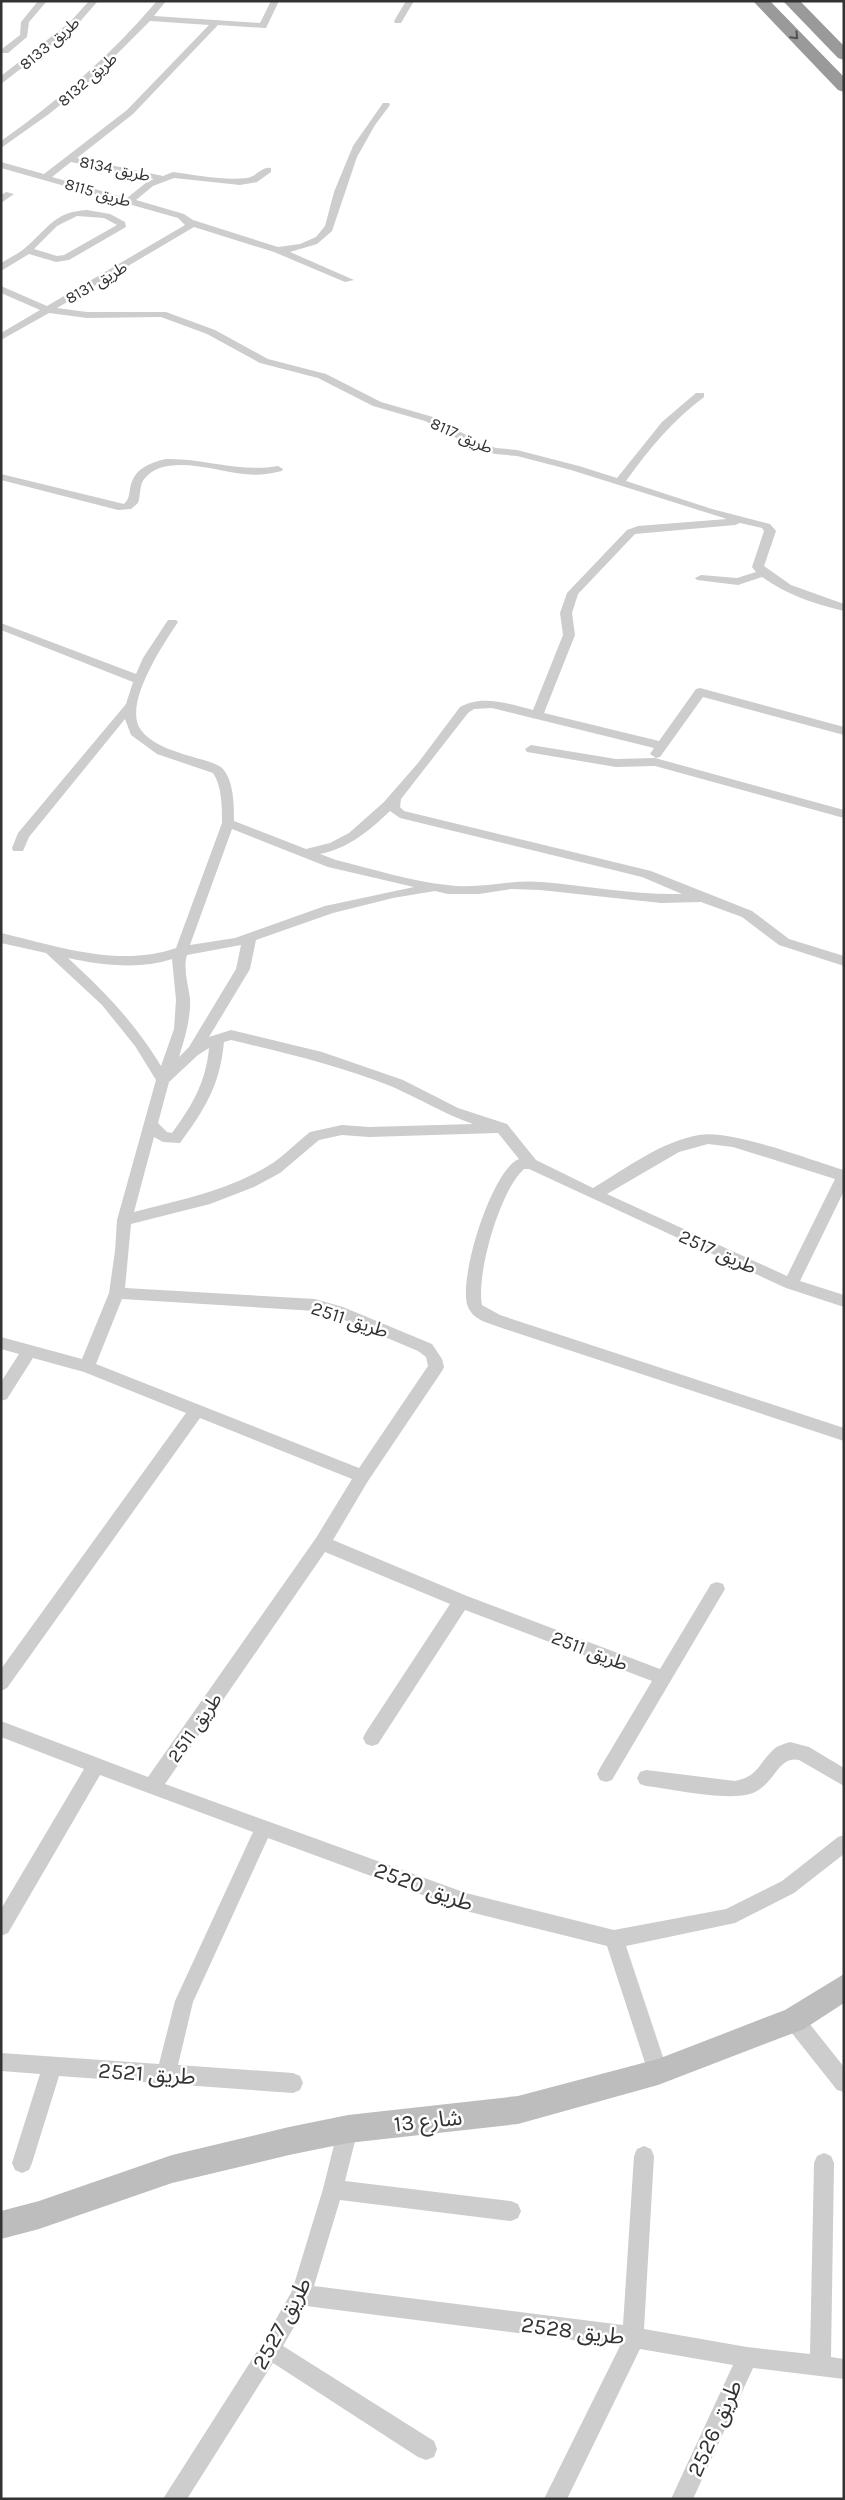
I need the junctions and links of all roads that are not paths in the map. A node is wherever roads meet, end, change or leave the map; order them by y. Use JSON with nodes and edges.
{"nodes":[{"id":1,"x":42,"y":1,"type":"edge"},
{"id":2,"x":94,"y":1,"type":"edge"},
{"id":3,"x":162,"y":1,"type":"edge"},
{"id":4,"x":275,"y":1,"type":"edge"},
{"id":5,"x":410,"y":1,"type":"edge"},
{"id":6,"x":761,"y":1,"type":"edge"},
{"id":7,"x":790,"y":1,"type":"edge"},
{"id":8,"x":149,"y":18,"type":"junction"},
{"id":9,"x":398,"y":21,"type":"dead end"},
{"id":10,"x":216,"y":23,"type":"junction"},
{"id":11,"x":15,"y":53,"type":"edge"},
{"id":12,"x":844,"y":55,"type":"edge"},
{"id":13,"x":1,"y":82,"type":"edge"},
{"id":14,"x":844,"y":87,"type":"edge"},
{"id":15,"x":386,"y":105,"type":"dead end"},
{"id":16,"x":1,"y":145,"type":"edge"},
{"id":17,"x":69,"y":159,"type":"junction"},
{"id":18,"x":1,"y":165,"type":"edge"},
{"id":19,"x":268,"y":170,"type":"dead end"},
{"id":20,"x":46,"y":177,"type":"junction"},
{"id":21,"x":161,"y":178,"type":"junction"},
{"id":22,"x":129,"y":201,"type":"junction"},
{"id":23,"x":190,"y":224,"type":"junction"},
{"id":24,"x":28,"y":250,"type":"junction"},
{"id":25,"x":277,"y":250,"type":"junction"},
{"id":26,"x":1,"y":268,"type":"edge"},
{"id":27,"x":349,"y":280,"type":"dead end"},
{"id":28,"x":1,"y":289,"type":"edge"},
{"id":29,"x":49,"y":310,"type":"junction"},
{"id":30,"x":1,"y":337,"type":"edge"},
{"id":31,"x":700,"y":394,"type":"dead end"},
{"id":32,"x":278,"y":469,"type":"dead end"},
{"id":33,"x":1,"y":477,"type":"edge"},
{"id":34,"x":620,"y":482,"type":"junction"},
{"id":35,"x":746,"y":521,"type":"junction"},
{"id":36,"x":764,"y":573,"type":"junction"},
{"id":37,"x":701,"y":578,"type":"dead end"},
{"id":38,"x":844,"y":608,"type":"edge"},
{"id":39,"x":172,"y":622,"type":"dead end"},
{"id":40,"x":1,"y":626,"type":"edge"},
{"id":41,"x":139,"y":680,"type":"junction"},
{"id":42,"x":132,"y":705,"type":"junction"},
{"id":43,"x":537,"y":715,"type":"junction"},
{"id":44,"x":844,"y":731,"type":"edge"},
{"id":45,"x":662,"y":746,"type":"junction"},
{"id":46,"x":531,"y":749,"type":"dead end"},
{"id":47,"x":655,"y":762,"type":"junction"},
{"id":48,"x":395,"y":799,"type":"junction"},
{"id":49,"x":844,"y":814,"type":"edge"},
{"id":50,"x":228,"y":823,"type":"junction"},
{"id":51,"x":18,"y":848,"type":"dead end"},
{"id":52,"x":304,"y":853,"type":"junction"},
{"id":53,"x":438,"y":888,"type":"junction"},
{"id":54,"x":702,"y":898,"type":"junction"},
{"id":55,"x":250,"y":937,"type":"junction"},
{"id":56,"x":1,"y":938,"type":"edge"},
{"id":57,"x":50,"y":949,"type":"junction"},
{"id":58,"x":181,"y":952,"type":"junction"},
{"id":59,"x":844,"y":960,"type":"edge"},
{"id":60,"x":216,"y":1040,"type":"junction"},
{"id":61,"x":194,"y":1051,"type":"junction"},
{"id":62,"x":163,"y":1080,"type":"junction"},
{"id":63,"x":151,"y":1124,"type":"junction"},
{"id":64,"x":502,"y":1128,"type":"junction"},
{"id":65,"x":531,"y":1164,"type":"junction"},
{"id":66,"x":844,"y":1176,"type":"edge"},
{"id":67,"x":594,"y":1195,"type":"junction"},
{"id":68,"x":124,"y":1220,"type":"junction"},
{"id":69,"x":791,"y":1284,"type":"junction"},
{"id":70,"x":117,"y":1293,"type":"junction"},
{"id":71,"x":844,"y":1301,"type":"edge"},
{"id":72,"x":1,"y":1343,"type":"edge"},
{"id":73,"x":29,"y":1352,"type":"junction"},
{"id":74,"x":87,"y":1367,"type":"junction"},
{"id":75,"x":1,"y":1394,"type":"edge"},
{"id":76,"x":197,"y":1410,"type":"junction"},
{"id":77,"x":844,"y":1435,"type":"edge"},
{"id":78,"x":362,"y":1476,"type":"junction"},
{"id":79,"x":322,"y":1543,"type":"junction"},
{"id":80,"x":717,"y":1589,"type":"dead end"},
{"id":81,"x":461,"y":1602,"type":"junction"},
{"id":82,"x":664,"y":1678,"type":"junction"},
{"id":83,"x":1,"y":1683,"type":"edge"},
{"id":84,"x":1,"y":1729,"type":"edge"},
{"id":85,"x":372,"y":1738,"type":"dead end"},
{"id":86,"x":96,"y":1765,"type":"junction"},
{"id":87,"x":606,"y":1774,"type":"dead end"},
{"id":88,"x":646,"y":1778,"type":"dead end"},
{"id":89,"x":844,"y":1778,"type":"edge"},
{"id":90,"x":152,"y":1787,"type":"junction"},
{"id":91,"x":264,"y":1827,"type":"junction"},
{"id":92,"x":844,"y":1843,"type":"edge"},
{"id":93,"x":1,"y":1927,"type":"edge"},
{"id":94,"x":614,"y":1940,"type":"junction"},
{"id":95,"x":844,"y":1987,"type":"edge"},
{"id":96,"x":794,"y":2020,"type":"junction"},
{"id":97,"x":1,"y":2062,"type":"edge"},
{"id":98,"x":52,"y":2067,"type":"junction"},
{"id":99,"x":658,"y":2072,"type":"junction"},
{"id":100,"x":167,"y":2074,"type":"junction"},
{"id":101,"x":294,"y":2083,"type":"dead end"},
{"id":102,"x":844,"y":2083,"type":"edge"},
{"id":103,"x":348,"y":2129,"type":"junction"},
{"id":104,"x":644,"y":2156,"type":"dead end"},
{"id":105,"x":22,"y":2163,"type":"dead end"},
{"id":106,"x":824,"y":2163,"type":"dead end"},
{"id":107,"x":333,"y":2189,"type":"junction"},
{"id":108,"x":511,"y":2211,"type":"dead end"},
{"id":109,"x":1,"y":2225,"type":"edge"},
{"id":110,"x":301,"y":2295,"type":"junction"},
{"id":111,"x":633,"y":2337,"type":"junction"},
{"id":112,"x":270,"y":2349,"type":"junction"},
{"id":113,"x":747,"y":2357,"type":"junction"},
{"id":114,"x":820,"y":2366,"type":"junction"},
{"id":115,"x":844,"y":2369,"type":"edge"},
{"id":116,"x":426,"y":2449,"type":"dead end"},
{"id":117,"x":174,"y":2499,"type":"edge"},
{"id":118,"x":555,"y":2499,"type":"edge"},
{"id":119,"x":682,"y":2499,"type":"edge"}],
"edges":[{"from":1,"to":11,"type":"street"},
{"from":2,"to":11,"type":"street","name":"طريق 8133"},
{"from":3,"to":8,"type":"street","name":"طريق 8132"},
{"from":4,"to":10,"type":"street"},
{"from":5,"to":9,"type":"street"},
{"from":6,"to":14,"type":"highway","one_way":true},
{"from":7,"to":12,"type":"highway"},
{"from":8,"to":10,"type":"street"},
{"from":8,"to":16,"type":"street","name":"طريق 8132"},
{"from":10,"to":17,"type":"street"},
{"from":11,"to":13,"type":"street","name":"طريق 8133"},
{"from":15,"to":25,"type":"street"},
{"from":17,"to":20,"type":"street"},
{"from":17,"to":21,"type":"street","name":"طريق 8134"},
{"from":18,"to":20,"type":"street","name":"طريق 8115"},
{"from":19,"to":21,"type":"street"},
{"from":20,"to":22,"type":"street","name":"طريق 8115"},
{"from":21,"to":22,"type":"street"},
{"from":22,"to":23,"type":"street","name":"طريق 8115"},
{"from":23,"to":25,"type":"street","name":"طريق 8115"},
{"from":23,"to":29,"type":"street","name":"طريق 8131"},
{"from":24,"to":24,"type":"street"},
{"from":24,"to":26,"type":"street"},
{"from":25,"to":27,"type":"street","name":"طريق 8115"},
{"from":28,"to":29,"type":"street","name":"طريق 8117"},
{"from":29,"to":30,"type":"street","name":"طريق 8131"},
{"from":29,"to":34,"type":"street","name":"طريق 8117"},
{"from":31,"to":34,"type":"street"},
{"from":32,"to":33,"type":"street"},
{"from":34,"to":35,"type":"street","name":"طريق 8117"},
{"from":35,"to":36,"type":"street","name":"طريق 8117"},
{"from":35,"to":43,"type":"street"},
{"from":36,"to":37,"type":"street"},
{"from":36,"to":38,"type":"street"},
{"from":39,"to":41,"type":"street"},
{"from":40,"to":41,"type":"street"},
{"from":41,"to":42,"type":"street"},
{"from":42,"to":50,"type":"street"},
{"from":42,"to":51,"type":"street"},
{"from":43,"to":45,"type":"street"},
{"from":43,"to":48,"type":"street"},
{"from":44,"to":45,"type":"street"},
{"from":45,"to":47,"type":"street"},
{"from":46,"to":47,"type":"street"},
{"from":47,"to":49,"type":"street"},
{"from":48,"to":52,"type":"street"},
{"from":48,"to":54,"type":"street"},
{"from":50,"to":52,"type":"street"},
{"from":50,"to":58,"type":"street"},
{"from":52,"to":53,"type":"street"},
{"from":53,"to":54,"type":"street"},
{"from":53,"to":55,"type":"street"},
{"from":54,"to":59,"type":"street"},
{"from":55,"to":58,"type":"street"},
{"from":55,"to":61,"type":"street"},
{"from":56,"to":57,"type":"street"},
{"from":57,"to":58,"type":"street"},
{"from":57,"to":62,"type":"street"},
{"from":58,"to":62,"type":"street"},
{"from":60,"to":61,"type":"street"},
{"from":60,"to":63,"type":"street"},
{"from":60,"to":64,"type":"street"},
{"from":61,"to":62,"type":"street"},
{"from":62,"to":63,"type":"street"},
{"from":63,"to":68,"type":"street"},
{"from":64,"to":65,"type":"street"},
{"from":64,"to":68,"type":"street"},
{"from":65,"to":67,"type":"street","name":"طريق 2517"},
{"from":65,"to":77,"type":"street"},
{"from":66,"to":67,"type":"street"},
{"from":66,"to":69,"type":"street"},
{"from":67,"to":69,"type":"street","name":"طريق 2517"},
{"from":68,"to":70,"type":"street"},
{"from":69,"to":71,"type":"street","name":"طريق 2517"},
{"from":70,"to":74,"type":"street"},
{"from":70,"to":78,"type":"street","name":"طريق 2511"},
{"from":72,"to":73,"type":"street"},
{"from":73,"to":74,"type":"street"},
{"from":73,"to":75,"type":"street"},
{"from":74,"to":76,"type":"street"},
{"from":76,"to":78,"type":"street"},
{"from":76,"to":83,"type":"street"},
{"from":78,"to":79,"type":"street","name":"طريق 2511"},
{"from":79,"to":81,"type":"street","name":"طريق 2511"},
{"from":79,"to":90,"type":"street","name":"طريق 2511"},
{"from":80,"to":82,"type":"street"},
{"from":81,"to":82,"type":"street","name":"طريق 2511"},
{"from":81,"to":85,"type":"street"},
{"from":82,"to":87,"type":"street"},
{"from":84,"to":86,"type":"street","name":"طريق 2520"},
{"from":86,"to":90,"type":"street","name":"طريق 2520"},
{"from":86,"to":93,"type":"street"},
{"from":88,"to":89,"type":"street"},
{"from":90,"to":91,"type":"street","name":"طريق 2520"},
{"from":91,"to":94,"type":"street","name":"طريق 2520"},
{"from":91,"to":100,"type":"street"},
{"from":92,"to":94,"type":"street","name":"طريق 2520"},
{"from":94,"to":99,"type":"street"},
{"from":95,"to":96,"type":"street","name":"شارع 13"},
{"from":96,"to":99,"type":"street","name":"شارع 13"},
{"from":96,"to":102,"type":"street"},
{"from":97,"to":98,"type":"street","name":"طريق 2521"},
{"from":98,"to":100,"type":"street","name":"طريق 2521"},
{"from":98,"to":105,"type":"street"},
{"from":99,"to":103,"type":"street","name":"شارع 13"},
{"from":100,"to":101,"type":"street","name":"طريق 2521"},
{"from":103,"to":107,"type":"street","name":"طريق 2527"},
{"from":103,"to":109,"type":"street","name":"شارع 13"},
{"from":104,"to":111,"type":"street"},
{"from":106,"to":114,"type":"street"},
{"from":107,"to":108,"type":"street"},
{"from":107,"to":110,"type":"street","name":"طريق 2527"},
{"from":110,"to":111,"type":"street","name":"طريق 2528"},
{"from":110,"to":112,"type":"street","name":"طريق 2527"},
{"from":111,"to":113,"type":"street","name":"طريق 2528"},
{"from":111,"to":118,"type":"street"},
{"from":112,"to":116,"type":"street"},
{"from":112,"to":117,"type":"street","name":"طريق 2527"},
{"from":113,"to":114,"type":"street","name":"طريق 2528"},
{"from":113,"to":119,"type":"street","name":"طريق 2526"},
{"from":114,"to":115,"type":"street","name":"طريق 2528"}]}
